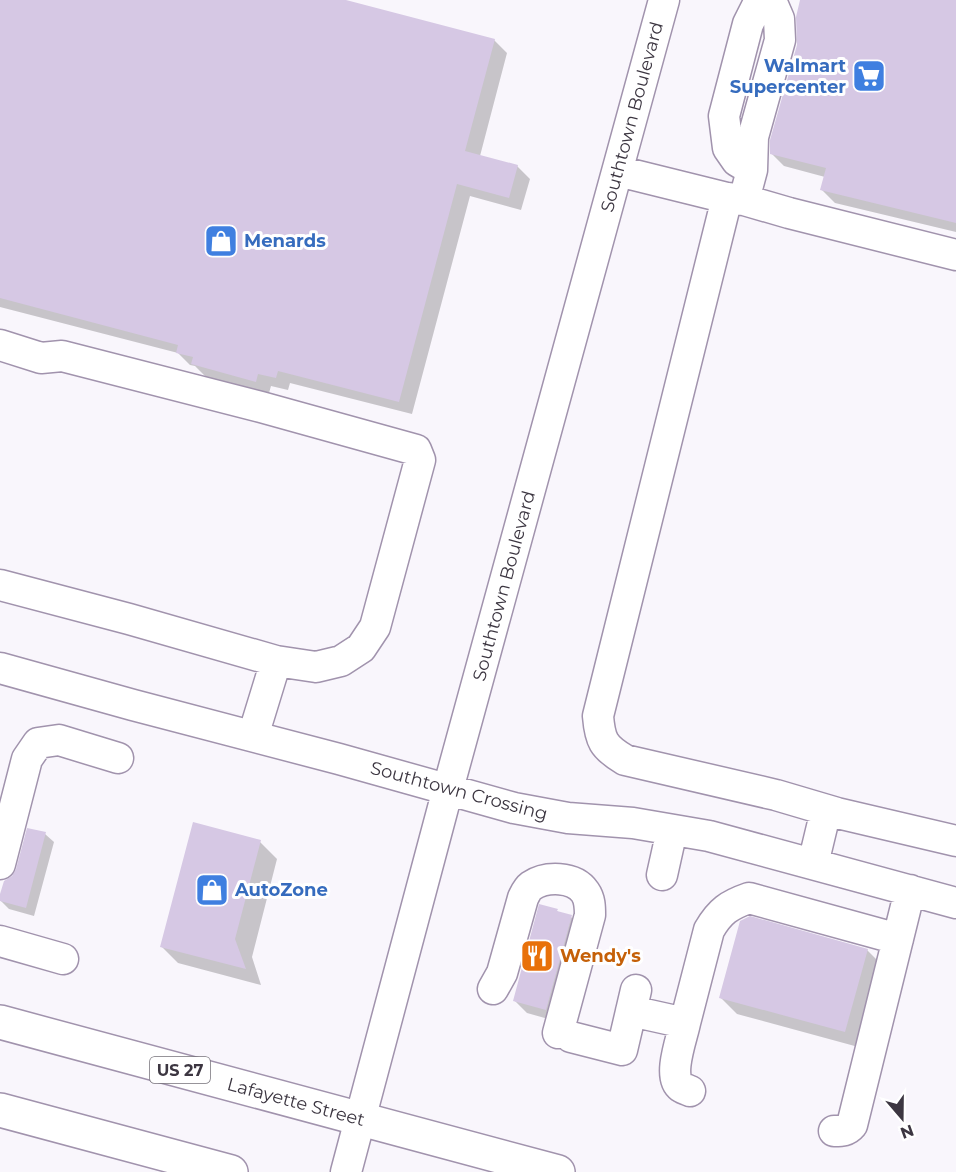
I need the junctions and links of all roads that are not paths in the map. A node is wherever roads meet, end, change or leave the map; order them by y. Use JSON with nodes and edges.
{"nodes":[{"id":1,"x":663,"y":0,"type":"edge"},
{"id":2,"x":760,"y":0,"type":"edge"},
{"id":3,"x":768,"y":0,"type":"edge"},
{"id":4,"x":752,"y":170,"type":"junction"},
{"id":5,"x":618,"y":171,"type":"junction"},
{"id":6,"x":736,"y":199,"type":"junction"},
{"id":7,"x":956,"y":255,"type":"edge"},
{"id":8,"x":0,"y":345,"type":"edge"},
{"id":9,"x":0,"y":585,"type":"edge"},
{"id":10,"x":276,"y":661,"type":"junction"},
{"id":11,"x":0,"y":668,"type":"edge"},
{"id":12,"x":253,"y":736,"type":"junction"},
{"id":13,"x":118,"y":758,"type":"dead end"},
{"id":14,"x":448,"y":789,"type":"junction"},
{"id":15,"x":826,"y":810,"type":"junction"},
{"id":16,"x":672,"y":830,"type":"junction"},
{"id":17,"x":956,"y":841,"type":"edge"},
{"id":18,"x":0,"y":864,"type":"edge"},
{"id":19,"x":813,"y":864,"type":"junction"},
{"id":20,"x":662,"y":875,"type":"dead end"},
{"id":21,"x":595,"y":877,"type":"dead end"},
{"id":22,"x":514,"y":880,"type":"dead end"},
{"id":23,"x":910,"y":890,"type":"junction"},
{"id":24,"x":956,"y":903,"type":"edge"},
{"id":25,"x":898,"y":939,"type":"junction"},
{"id":26,"x":0,"y":941,"type":"edge"},
{"id":27,"x":63,"y":959,"type":"dead end"},
{"id":28,"x":493,"y":989,"type":"dead end"},
{"id":29,"x":0,"y":1022,"type":"edge"},
{"id":30,"x":685,"y":1023,"type":"junction"},
{"id":31,"x":690,"y":1091,"type":"dead end"},
{"id":32,"x":0,"y":1110,"type":"edge"},
{"id":33,"x":360,"y":1119,"type":"junction"},
{"id":34,"x":834,"y":1131,"type":"dead end"},
{"id":35,"x":231,"y":1172,"type":"edge"},
{"id":36,"x":346,"y":1172,"type":"edge"},
{"id":37,"x":558,"y":1172,"type":"edge"}],
"edges":[{"from":1,"to":5,"type":"street","name":"Southtown Boulevard"},
{"from":2,"to":4,"type":"street"},
{"from":3,"to":4,"type":"street"},
{"from":4,"to":6,"type":"street"},
{"from":5,"to":6,"type":"street"},
{"from":5,"to":14,"type":"street","name":"Southtown Boulevard"},
{"from":6,"to":7,"type":"street"},
{"from":6,"to":15,"type":"street"},
{"from":8,"to":10,"type":"street"},
{"from":9,"to":10,"type":"street"},
{"from":10,"to":12,"type":"street"},
{"from":11,"to":12,"type":"street","name":"Southtown Crossing"},
{"from":12,"to":14,"type":"street","name":"Southtown Crossing"},
{"from":13,"to":18,"type":"street"},
{"from":14,"to":16,"type":"street","name":"Southtown Crossing"},
{"from":14,"to":33,"type":"street","name":"Southtown Boulevard"},
{"from":15,"to":17,"type":"street"},
{"from":15,"to":19,"type":"street"},
{"from":16,"to":19,"type":"street","name":"Southtown Crossing"},
{"from":16,"to":20,"type":"street"},
{"from":19,"to":23,"type":"street","name":"Southtown Crossing"},
{"from":21,"to":22,"type":"street"},
{"from":23,"to":24,"type":"street","name":"Southtown Crossing"},
{"from":23,"to":25,"type":"street"},
{"from":25,"to":30,"type":"street"},
{"from":25,"to":34,"type":"street"},
{"from":26,"to":27,"type":"street"},
{"from":28,"to":30,"type":"street"},
{"from":29,"to":33,"type":"highway","name":"Lafayette Street","number":"US 27"},
{"from":30,"to":31,"type":"street"},
{"from":32,"to":35,"type":"highway"},
{"from":33,"to":36,"type":"street","name":"Southtown Boulevard"},
{"from":33,"to":37,"type":"highway","name":"Lafayette Street","number":"US 27"}]}
